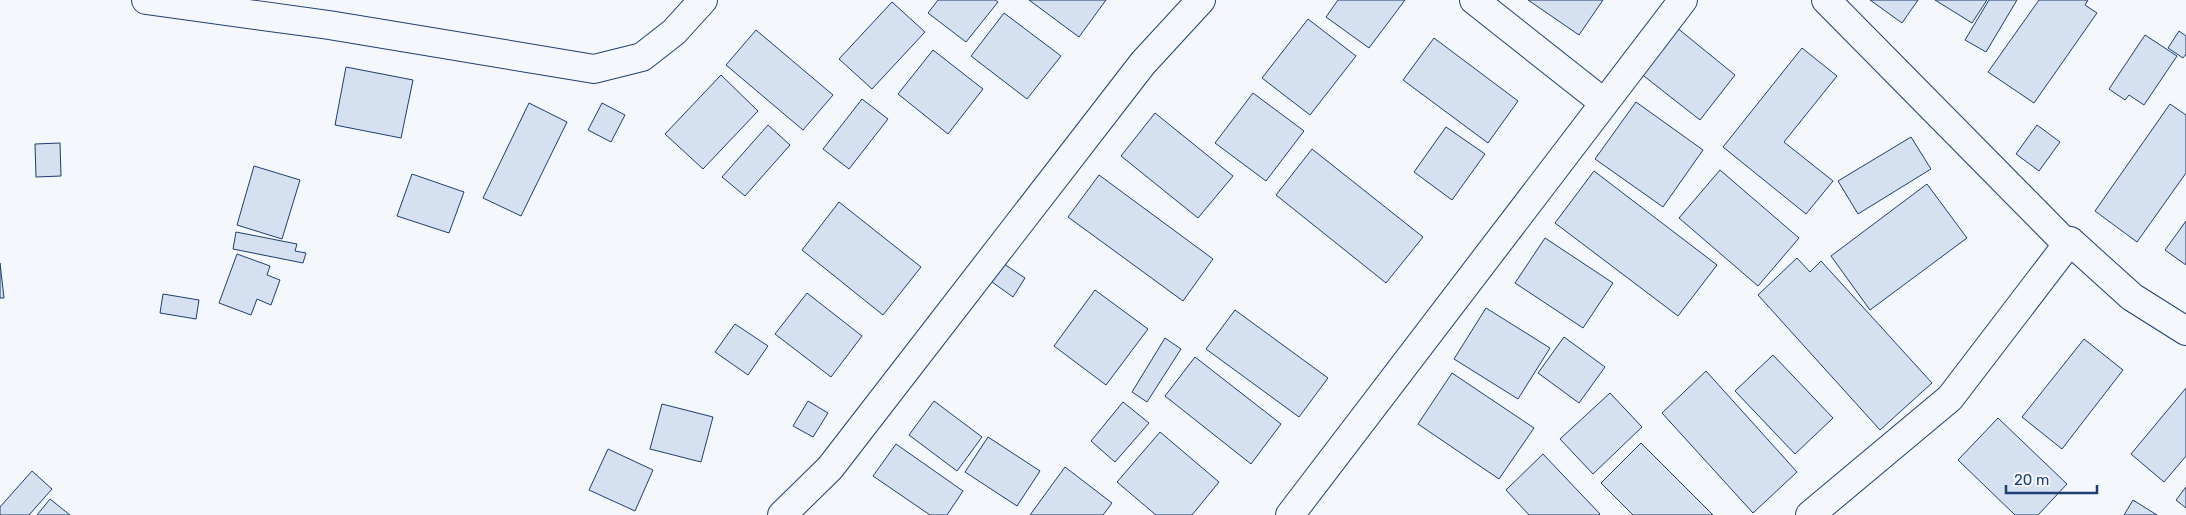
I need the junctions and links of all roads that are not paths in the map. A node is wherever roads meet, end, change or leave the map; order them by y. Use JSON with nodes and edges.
{"nodes":[{"id":1,"x":146,"y":0,"type":"edge"},
{"id":2,"x":703,"y":0,"type":"edge"},
{"id":3,"x":1201,"y":0,"type":"edge"},
{"id":4,"x":1474,"y":0,"type":"edge"},
{"id":5,"x":1683,"y":0,"type":"edge"},
{"id":6,"x":1826,"y":0,"type":"edge"},
{"id":7,"x":1603,"y":102,"type":"junction"},
{"id":8,"x":2070,"y":241,"type":"junction"},
{"id":9,"x":2186,"y":331,"type":"edge"},
{"id":10,"x":1299,"y":512,"type":"edge"},
{"id":11,"x":782,"y":515,"type":"edge"},
{"id":12,"x":1810,"y":515,"type":"edge"}],
"edges":[{"from":1,"to":2,"type":"street"},
{"from":3,"to":11,"type":"street"},
{"from":4,"to":7,"type":"street"},
{"from":5,"to":7,"type":"street"},
{"from":6,"to":8,"type":"street"},
{"from":7,"to":10,"type":"street"},
{"from":8,"to":9,"type":"street"},
{"from":8,"to":12,"type":"street"}]}
